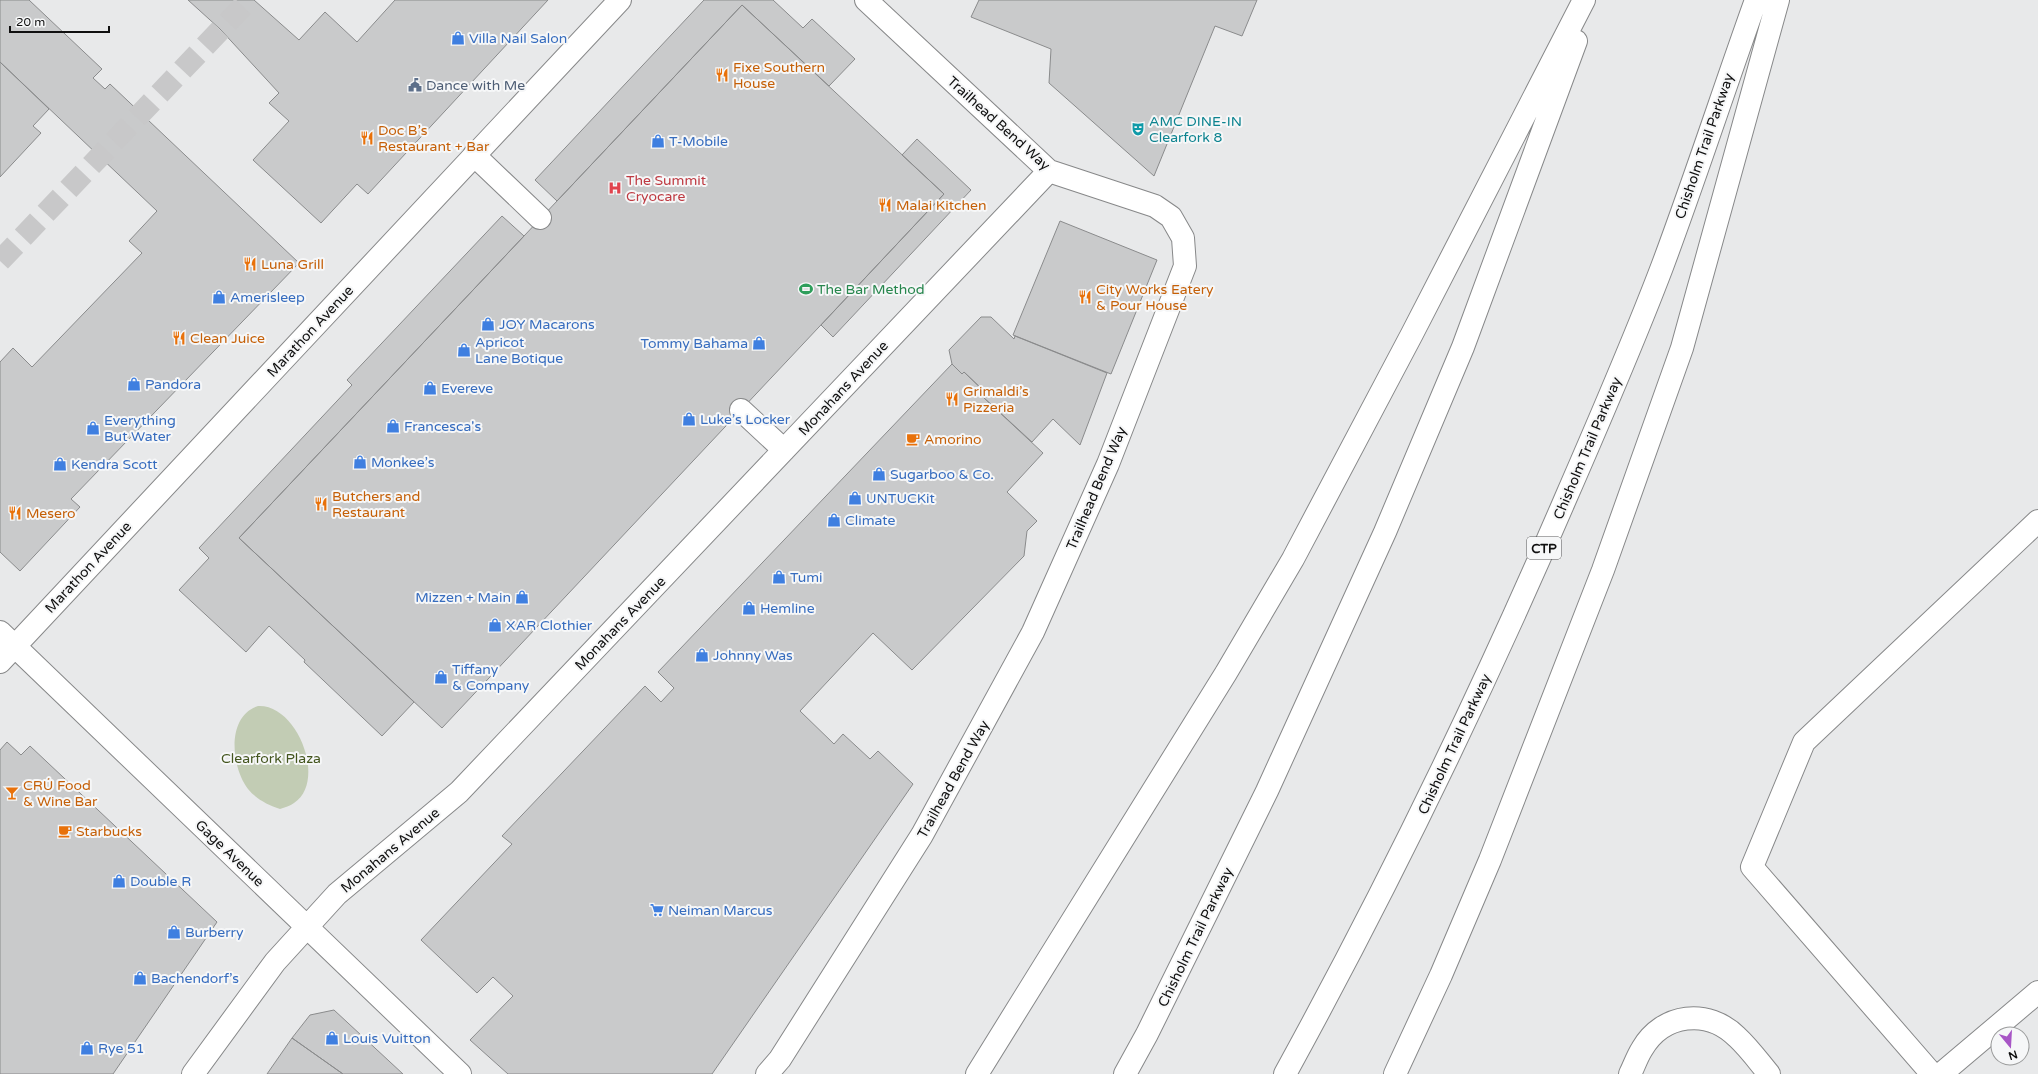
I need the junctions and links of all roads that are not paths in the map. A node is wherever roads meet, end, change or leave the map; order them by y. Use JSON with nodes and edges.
{"nodes":[{"id":1,"x":620,"y":0,"type":"edge"},
{"id":2,"x":866,"y":0,"type":"edge"},
{"id":3,"x":1584,"y":0,"type":"edge"},
{"id":4,"x":1591,"y":0,"type":"edge"},
{"id":5,"x":1756,"y":0,"type":"edge"},
{"id":6,"x":1778,"y":0,"type":"edge"},
{"id":7,"x":474,"y":155,"type":"junction"},
{"id":8,"x":1049,"y":170,"type":"junction"},
{"id":9,"x":540,"y":218,"type":"dead end"},
{"id":10,"x":741,"y":410,"type":"dead end"},
{"id":11,"x":784,"y":450,"type":"junction"},
{"id":12,"x":2038,"y":521,"type":"edge"},
{"id":13,"x":8,"y":639,"type":"edge"},
{"id":14,"x":0,"y":662,"type":"edge"},
{"id":15,"x":307,"y":927,"type":"junction"},
{"id":16,"x":2038,"y":992,"type":"edge"},
{"id":17,"x":193,"y":1074,"type":"edge"},
{"id":18,"x":460,"y":1074,"type":"edge"},
{"id":19,"x":767,"y":1074,"type":"edge"},
{"id":20,"x":977,"y":1074,"type":"edge"},
{"id":21,"x":1125,"y":1074,"type":"edge"},
{"id":22,"x":1284,"y":1074,"type":"edge"},
{"id":23,"x":1395,"y":1074,"type":"edge"},
{"id":24,"x":1630,"y":1074,"type":"edge"},
{"id":25,"x":1769,"y":1074,"type":"edge"},
{"id":26,"x":1932,"y":1074,"type":"edge"},
{"id":27,"x":1941,"y":1074,"type":"edge"}],
"edges":[{"from":1,"to":7,"type":"main road","name":"Marathon Avenue"},
{"from":2,"to":8,"type":"main road","name":"Trailhead Bend Way"},
{"from":3,"to":20,"type":"main road"},
{"from":4,"to":21,"type":"main road","name":"Chisholm Trail Parkway"},
{"from":5,"to":22,"type":"main road","name":"Chisholm Trail Parkway","number":"CTP"},
{"from":6,"to":23,"type":"main road"},
{"from":7,"to":9,"type":"main road"},
{"from":7,"to":13,"type":"main road","name":"Marathon Avenue"},
{"from":8,"to":11,"type":"main road","name":"Monahans Avenue"},
{"from":8,"to":19,"type":"main road","name":"Trailhead Bend Way"},
{"from":10,"to":11,"type":"main road"},
{"from":11,"to":15,"type":"main road","name":"Monahans Avenue"},
{"from":12,"to":26,"type":"main road"},
{"from":13,"to":14,"type":"main road","name":"Marathon Avenue"},
{"from":13,"to":15,"type":"main road","name":"Gage Avenue"},
{"from":15,"to":17,"type":"main road","name":"Monahans Avenue"},
{"from":15,"to":18,"type":"main road","name":"Gage Avenue"},
{"from":16,"to":27,"type":"main road"},
{"from":24,"to":25,"type":"main road"}]}
